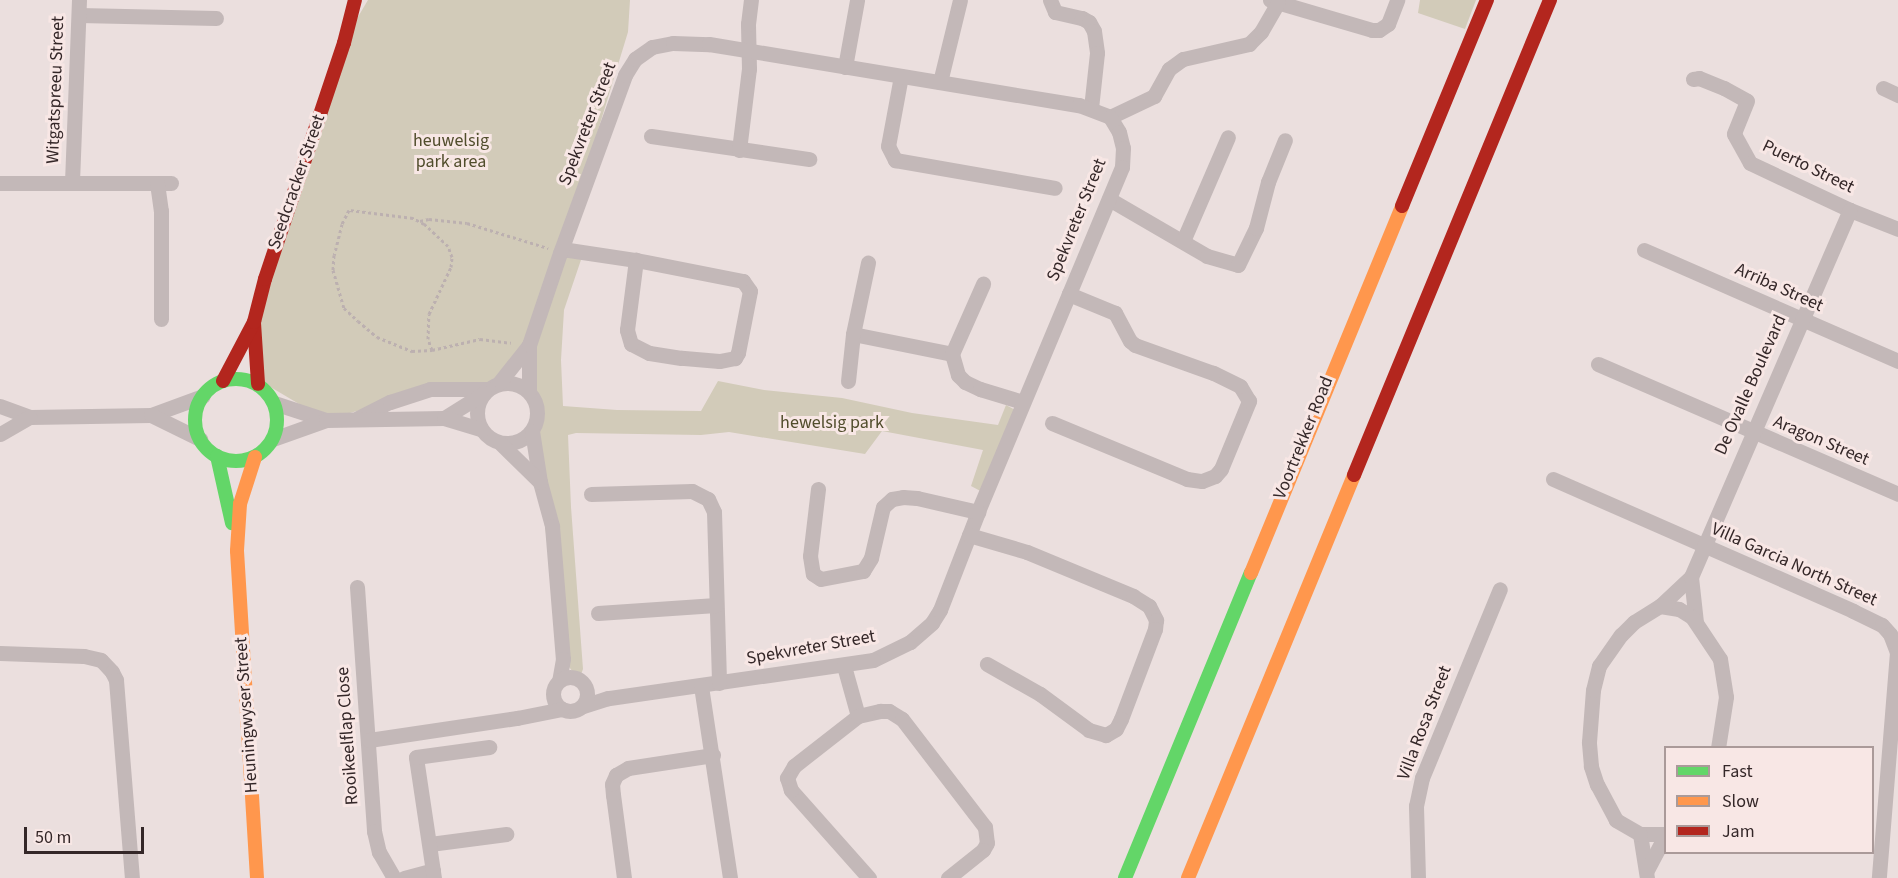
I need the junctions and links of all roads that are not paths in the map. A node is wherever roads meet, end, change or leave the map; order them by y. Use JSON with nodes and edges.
{"nodes":[{"id":1,"x":355,"y":0,"type":"edge"},
{"id":2,"x":365,"y":0,"type":"edge"},
{"id":3,"x":751,"y":0,"type":"edge"},
{"id":4,"x":857,"y":0,"type":"edge"},
{"id":5,"x":960,"y":0,"type":"edge"},
{"id":6,"x":1050,"y":0,"type":"edge"},
{"id":7,"x":1397,"y":0,"type":"edge"},
{"id":8,"x":1487,"y":0,"type":"edge"},
{"id":9,"x":1550,"y":0,"type":"edge"},
{"id":10,"x":1274,"y":1,"type":"edge"},
{"id":11,"x":79,"y":7,"type":"edge"},
{"id":12,"x":216,"y":18,"type":"dead end"},
{"id":13,"x":344,"y":44,"type":"junction"},
{"id":14,"x":750,"y":52,"type":"junction"},
{"id":15,"x":845,"y":67,"type":"junction"},
{"id":16,"x":901,"y":76,"type":"junction"},
{"id":17,"x":1693,"y":79,"type":"dead end"},
{"id":18,"x":940,"y":82,"type":"junction"},
{"id":19,"x":1883,"y":88,"type":"dead end"},
{"id":20,"x":1898,"y":95,"type":"edge"},
{"id":21,"x":1091,"y":108,"type":"junction"},
{"id":22,"x":1110,"y":117,"type":"junction"},
{"id":23,"x":651,"y":136,"type":"dead end"},
{"id":24,"x":1228,"y":137,"type":"dead end"},
{"id":25,"x":1286,"y":140,"type":"dead end"},
{"id":26,"x":739,"y":150,"type":"junction"},
{"id":27,"x":809,"y":159,"type":"dead end"},
{"id":28,"x":72,"y":182,"type":"junction"},
{"id":29,"x":0,"y":183,"type":"edge"},
{"id":30,"x":1055,"y":188,"type":"dead end"},
{"id":31,"x":1109,"y":199,"type":"junction"},
{"id":32,"x":1850,"y":210,"type":"junction"},
{"id":33,"x":1898,"y":229,"type":"edge"},
{"id":34,"x":1183,"y":241,"type":"junction"},
{"id":35,"x":1644,"y":250,"type":"dead end"},
{"id":36,"x":561,"y":251,"type":"junction"},
{"id":37,"x":636,"y":260,"type":"junction"},
{"id":38,"x":868,"y":263,"type":"dead end"},
{"id":39,"x":983,"y":284,"type":"dead end"},
{"id":40,"x":1069,"y":294,"type":"junction"},
{"id":41,"x":161,"y":319,"type":"dead end"},
{"id":42,"x":1802,"y":319,"type":"junction"},
{"id":43,"x":254,"y":322,"type":"junction"},
{"id":44,"x":853,"y":334,"type":"junction"},
{"id":45,"x":529,"y":345,"type":"junction"},
{"id":46,"x":952,"y":354,"type":"junction"},
{"id":47,"x":1898,"y":361,"type":"edge"},
{"id":48,"x":1598,"y":364,"type":"dead end"},
{"id":49,"x":223,"y":381,"type":"junction"},
{"id":50,"x":848,"y":381,"type":"dead end"},
{"id":51,"x":258,"y":384,"type":"junction"},
{"id":52,"x":491,"y":388,"type":"junction"},
{"id":53,"x":529,"y":391,"type":"junction"},
{"id":54,"x":203,"y":396,"type":"junction"},
{"id":55,"x":1023,"y":402,"type":"junction"},
{"id":56,"x":274,"y":403,"type":"junction"},
{"id":57,"x":0,"y":407,"type":"edge"},
{"id":58,"x":151,"y":415,"type":"junction"},
{"id":59,"x":30,"y":417,"type":"junction"},
{"id":60,"x":444,"y":418,"type":"junction"},
{"id":61,"x":355,"y":419,"type":"junction"},
{"id":62,"x":326,"y":420,"type":"junction"},
{"id":63,"x":1052,"y":423,"type":"dead end"},
{"id":64,"x":0,"y":428,"type":"edge"},
{"id":65,"x":481,"y":429,"type":"junction"},
{"id":66,"x":532,"y":431,"type":"junction"},
{"id":67,"x":1751,"y":432,"type":"junction"},
{"id":68,"x":0,"y":434,"type":"edge"},
{"id":69,"x":200,"y":439,"type":"junction"},
{"id":70,"x":273,"y":439,"type":"junction"},
{"id":71,"x":500,"y":442,"type":"junction"},
{"id":72,"x":217,"y":456,"type":"junction"},
{"id":73,"x":255,"y":457,"type":"junction"},
{"id":74,"x":1553,"y":478,"type":"dead end"},
{"id":75,"x":540,"y":482,"type":"junction"},
{"id":76,"x":818,"y":489,"type":"dead end"},
{"id":77,"x":591,"y":494,"type":"dead end"},
{"id":78,"x":1898,"y":494,"type":"edge"},
{"id":79,"x":978,"y":512,"type":"junction"},
{"id":80,"x":969,"y":535,"type":"junction"},
{"id":81,"x":1703,"y":546,"type":"junction"},
{"id":82,"x":237,"y":551,"type":"junction"},
{"id":83,"x":1690,"y":577,"type":"junction"},
{"id":84,"x":357,"y":587,"type":"dead end"},
{"id":85,"x":1500,"y":589,"type":"dead end"},
{"id":86,"x":716,"y":605,"type":"junction"},
{"id":87,"x":1660,"y":606,"type":"junction"},
{"id":88,"x":598,"y":613,"type":"dead end"},
{"id":89,"x":1696,"y":622,"type":"junction"},
{"id":90,"x":0,"y":653,"type":"edge"},
{"id":91,"x":987,"y":664,"type":"dead end"},
{"id":92,"x":844,"y":666,"type":"junction"},
{"id":93,"x":719,"y":683,"type":"junction"},
{"id":94,"x":562,"y":684,"type":"junction"},
{"id":95,"x":701,"y":686,"type":"junction"},
{"id":96,"x":586,"y":691,"type":"junction"},
{"id":97,"x":608,"y":698,"type":"junction"},
{"id":98,"x":581,"y":707,"type":"junction"},
{"id":99,"x":562,"y":709,"type":"junction"},
{"id":100,"x":537,"y":714,"type":"junction"},
{"id":101,"x":858,"y":716,"type":"junction"},
{"id":102,"x":369,"y":740,"type":"junction"},
{"id":103,"x":1718,"y":746,"type":"edge"},
{"id":104,"x":489,"y":747,"type":"dead end"},
{"id":105,"x":713,"y":755,"type":"junction"},
{"id":106,"x":1878,"y":809,"type":"edge"},
{"id":107,"x":506,"y":834,"type":"dead end"},
{"id":108,"x":1640,"y":834,"type":"junction"},
{"id":109,"x":1664,"y":834,"type":"edge"},
{"id":110,"x":1664,"y":836,"type":"edge"},
{"id":111,"x":430,"y":844,"type":"junction"},
{"id":112,"x":433,"y":874,"type":"edge"},
{"id":113,"x":1647,"y":874,"type":"edge"},
{"id":114,"x":132,"y":878,"type":"edge"},
{"id":115,"x":257,"y":878,"type":"edge"},
{"id":116,"x":394,"y":878,"type":"edge"},
{"id":117,"x":404,"y":878,"type":"edge"},
{"id":118,"x":624,"y":878,"type":"edge"},
{"id":119,"x":730,"y":878,"type":"edge"},
{"id":120,"x":869,"y":878,"type":"edge"},
{"id":121,"x":948,"y":878,"type":"edge"},
{"id":122,"x":1125,"y":878,"type":"edge"},
{"id":123,"x":1188,"y":878,"type":"edge"},
{"id":124,"x":1418,"y":878,"type":"edge"},
{"id":125,"x":1879,"y":878,"type":"edge"}],
"edges":[{"from":1,"to":13,"type":"main road","name":"Seedcracker Street"},
{"from":2,"to":13,"type":"main road","name":"Seedcracker Street"},
{"from":3,"to":14,"type":"street"},
{"from":4,"to":15,"type":"street"},
{"from":5,"to":18,"type":"street"},
{"from":6,"to":21,"type":"street"},
{"from":7,"to":10,"type":"street"},
{"from":8,"to":122,"type":"main road","name":"Voortrekker Road"},
{"from":9,"to":123,"type":"main road"},
{"from":10,"to":22,"type":"street"},
{"from":11,"to":12,"type":"street"},
{"from":11,"to":28,"type":"street","name":"Witgatspreeu Street"},
{"from":13,"to":43,"type":"main road","name":"Seedcracker Street"},
{"from":14,"to":15,"type":"street","name":"Spekvreter Street"},
{"from":14,"to":26,"type":"street"},
{"from":14,"to":36,"type":"street","name":"Spekvreter Street"},
{"from":15,"to":16,"type":"street","name":"Spekvreter Street"},
{"from":16,"to":18,"type":"street","name":"Spekvreter Street"},
{"from":16,"to":30,"type":"street"},
{"from":17,"to":32,"type":"street","name":"Puerto Street"},
{"from":18,"to":21,"type":"street","name":"Spekvreter Street"},
{"from":19,"to":20,"type":"street"},
{"from":21,"to":22,"type":"street","name":"Spekvreter Street"},
{"from":22,"to":31,"type":"street","name":"Spekvreter Street"},
{"from":23,"to":26,"type":"street"},
{"from":24,"to":34,"type":"street"},
{"from":25,"to":34,"type":"street"},
{"from":26,"to":27,"type":"street"},
{"from":28,"to":29,"type":"street"},
{"from":28,"to":41,"type":"street"},
{"from":31,"to":34,"type":"street"},
{"from":31,"to":40,"type":"street","name":"Spekvreter Street"},
{"from":32,"to":33,"type":"street","name":"Puerto Street"},
{"from":32,"to":42,"type":"street","name":"De Ovalle Boulevard"},
{"from":35,"to":42,"type":"street","name":"Arriba Street"},
{"from":36,"to":37,"type":"street"},
{"from":36,"to":45,"type":"street","name":"Spekvreter Street"},
{"from":37,"to":37,"type":"street"},
{"from":38,"to":44,"type":"street"},
{"from":39,"to":46,"type":"street"},
{"from":40,"to":55,"type":"street","name":"Spekvreter Street"},
{"from":40,"to":63,"type":"street"},
{"from":42,"to":47,"type":"street","name":"Arriba Street"},
{"from":42,"to":67,"type":"street","name":"De Ovalle Boulevard"},
{"from":43,"to":49,"type":"main road","name":"Seedcracker Street"},
{"from":43,"to":51,"type":"main road","name":"Seedcracker Street"},
{"from":44,"to":46,"type":"street"},
{"from":44,"to":50,"type":"street"},
{"from":45,"to":52,"type":"street","name":"Spekvreter Street"},
{"from":45,"to":53,"type":"street","name":"Spekvreter Street"},
{"from":46,"to":55,"type":"street"},
{"from":48,"to":67,"type":"street","name":"Aragon Street"},
{"from":49,"to":51,"type":"main road"},
{"from":49,"to":54,"type":"main road"},
{"from":51,"to":56,"type":"main road"},
{"from":52,"to":53,"type":"street"},
{"from":52,"to":60,"type":"street"},
{"from":52,"to":61,"type":"street"},
{"from":52,"to":65,"type":"street"},
{"from":53,"to":66,"type":"street"},
{"from":54,"to":58,"type":"street"},
{"from":54,"to":69,"type":"main road"},
{"from":55,"to":79,"type":"street","name":"Spekvreter Street"},
{"from":56,"to":62,"type":"street"},
{"from":56,"to":70,"type":"main road"},
{"from":57,"to":59,"type":"street"},
{"from":57,"to":64,"type":"street"},
{"from":58,"to":59,"type":"street"},
{"from":58,"to":69,"type":"street"},
{"from":59,"to":68,"type":"street"},
{"from":60,"to":61,"type":"street"},
{"from":60,"to":65,"type":"street"},
{"from":61,"to":62,"type":"street"},
{"from":62,"to":70,"type":"street"},
{"from":65,"to":71,"type":"street"},
{"from":66,"to":71,"type":"street"},
{"from":66,"to":75,"type":"street"},
{"from":67,"to":78,"type":"street","name":"Aragon Street"},
{"from":67,"to":81,"type":"street","name":"De Ovalle Boulevard"},
{"from":69,"to":72,"type":"main road"},
{"from":70,"to":73,"type":"main road"},
{"from":71,"to":75,"type":"street"},
{"from":72,"to":73,"type":"main road"},
{"from":72,"to":82,"type":"main road","name":"Heuningwyser Street"},
{"from":73,"to":82,"type":"main road","name":"Heuningwyser Street"},
{"from":74,"to":81,"type":"street","name":"Villa Garcia North Street"},
{"from":75,"to":94,"type":"street"},
{"from":76,"to":79,"type":"street"},
{"from":77,"to":86,"type":"street"},
{"from":79,"to":80,"type":"street","name":"Spekvreter Street"},
{"from":80,"to":91,"type":"street"},
{"from":80,"to":92,"type":"street","name":"Spekvreter Street"},
{"from":81,"to":83,"type":"street","name":"De Ovalle Boulevard"},
{"from":81,"to":106,"type":"street","name":"Villa Garcia North Street"},
{"from":82,"to":115,"type":"main road","name":"Heuningwyser Street"},
{"from":83,"to":87,"type":"street","name":"De Ovalle Boulevard"},
{"from":83,"to":89,"type":"street"},
{"from":84,"to":102,"type":"street","name":"Rooikeelflap Close"},
{"from":85,"to":124,"type":"street","name":"Villa Rosa Street"},
{"from":86,"to":88,"type":"street"},
{"from":86,"to":93,"type":"street"},
{"from":87,"to":89,"type":"street"},
{"from":87,"to":108,"type":"street","name":"De Ovalle Boulevard"},
{"from":89,"to":103,"type":"street"},
{"from":90,"to":114,"type":"street"},
{"from":92,"to":93,"type":"street","name":"Spekvreter Street"},
{"from":92,"to":101,"type":"street"},
{"from":93,"to":95,"type":"street","name":"Spekvreter Street"},
{"from":94,"to":96,"type":"street"},
{"from":94,"to":99,"type":"street"},
{"from":94,"to":100,"type":"street"},
{"from":95,"to":97,"type":"street","name":"Spekvreter Street"},
{"from":95,"to":105,"type":"street"},
{"from":96,"to":97,"type":"street","name":"Spekvreter Street"},
{"from":96,"to":98,"type":"street"},
{"from":97,"to":98,"type":"street","name":"Spekvreter Street"},
{"from":98,"to":99,"type":"street"},
{"from":99,"to":100,"type":"street"},
{"from":100,"to":102,"type":"street"},
{"from":101,"to":120,"type":"street"},
{"from":101,"to":121,"type":"street"},
{"from":102,"to":116,"type":"street","name":"Rooikeelflap Close"},
{"from":104,"to":111,"type":"street"},
{"from":105,"to":118,"type":"street"},
{"from":105,"to":119,"type":"street"},
{"from":106,"to":125,"type":"street","name":"Villa Garcia North Street"},
{"from":107,"to":111,"type":"street"},
{"from":108,"to":109,"type":"street"},
{"from":108,"to":113,"type":"street"},
{"from":110,"to":113,"type":"street"},
{"from":111,"to":112,"type":"street"},
{"from":112,"to":117,"type":"street"}]}
